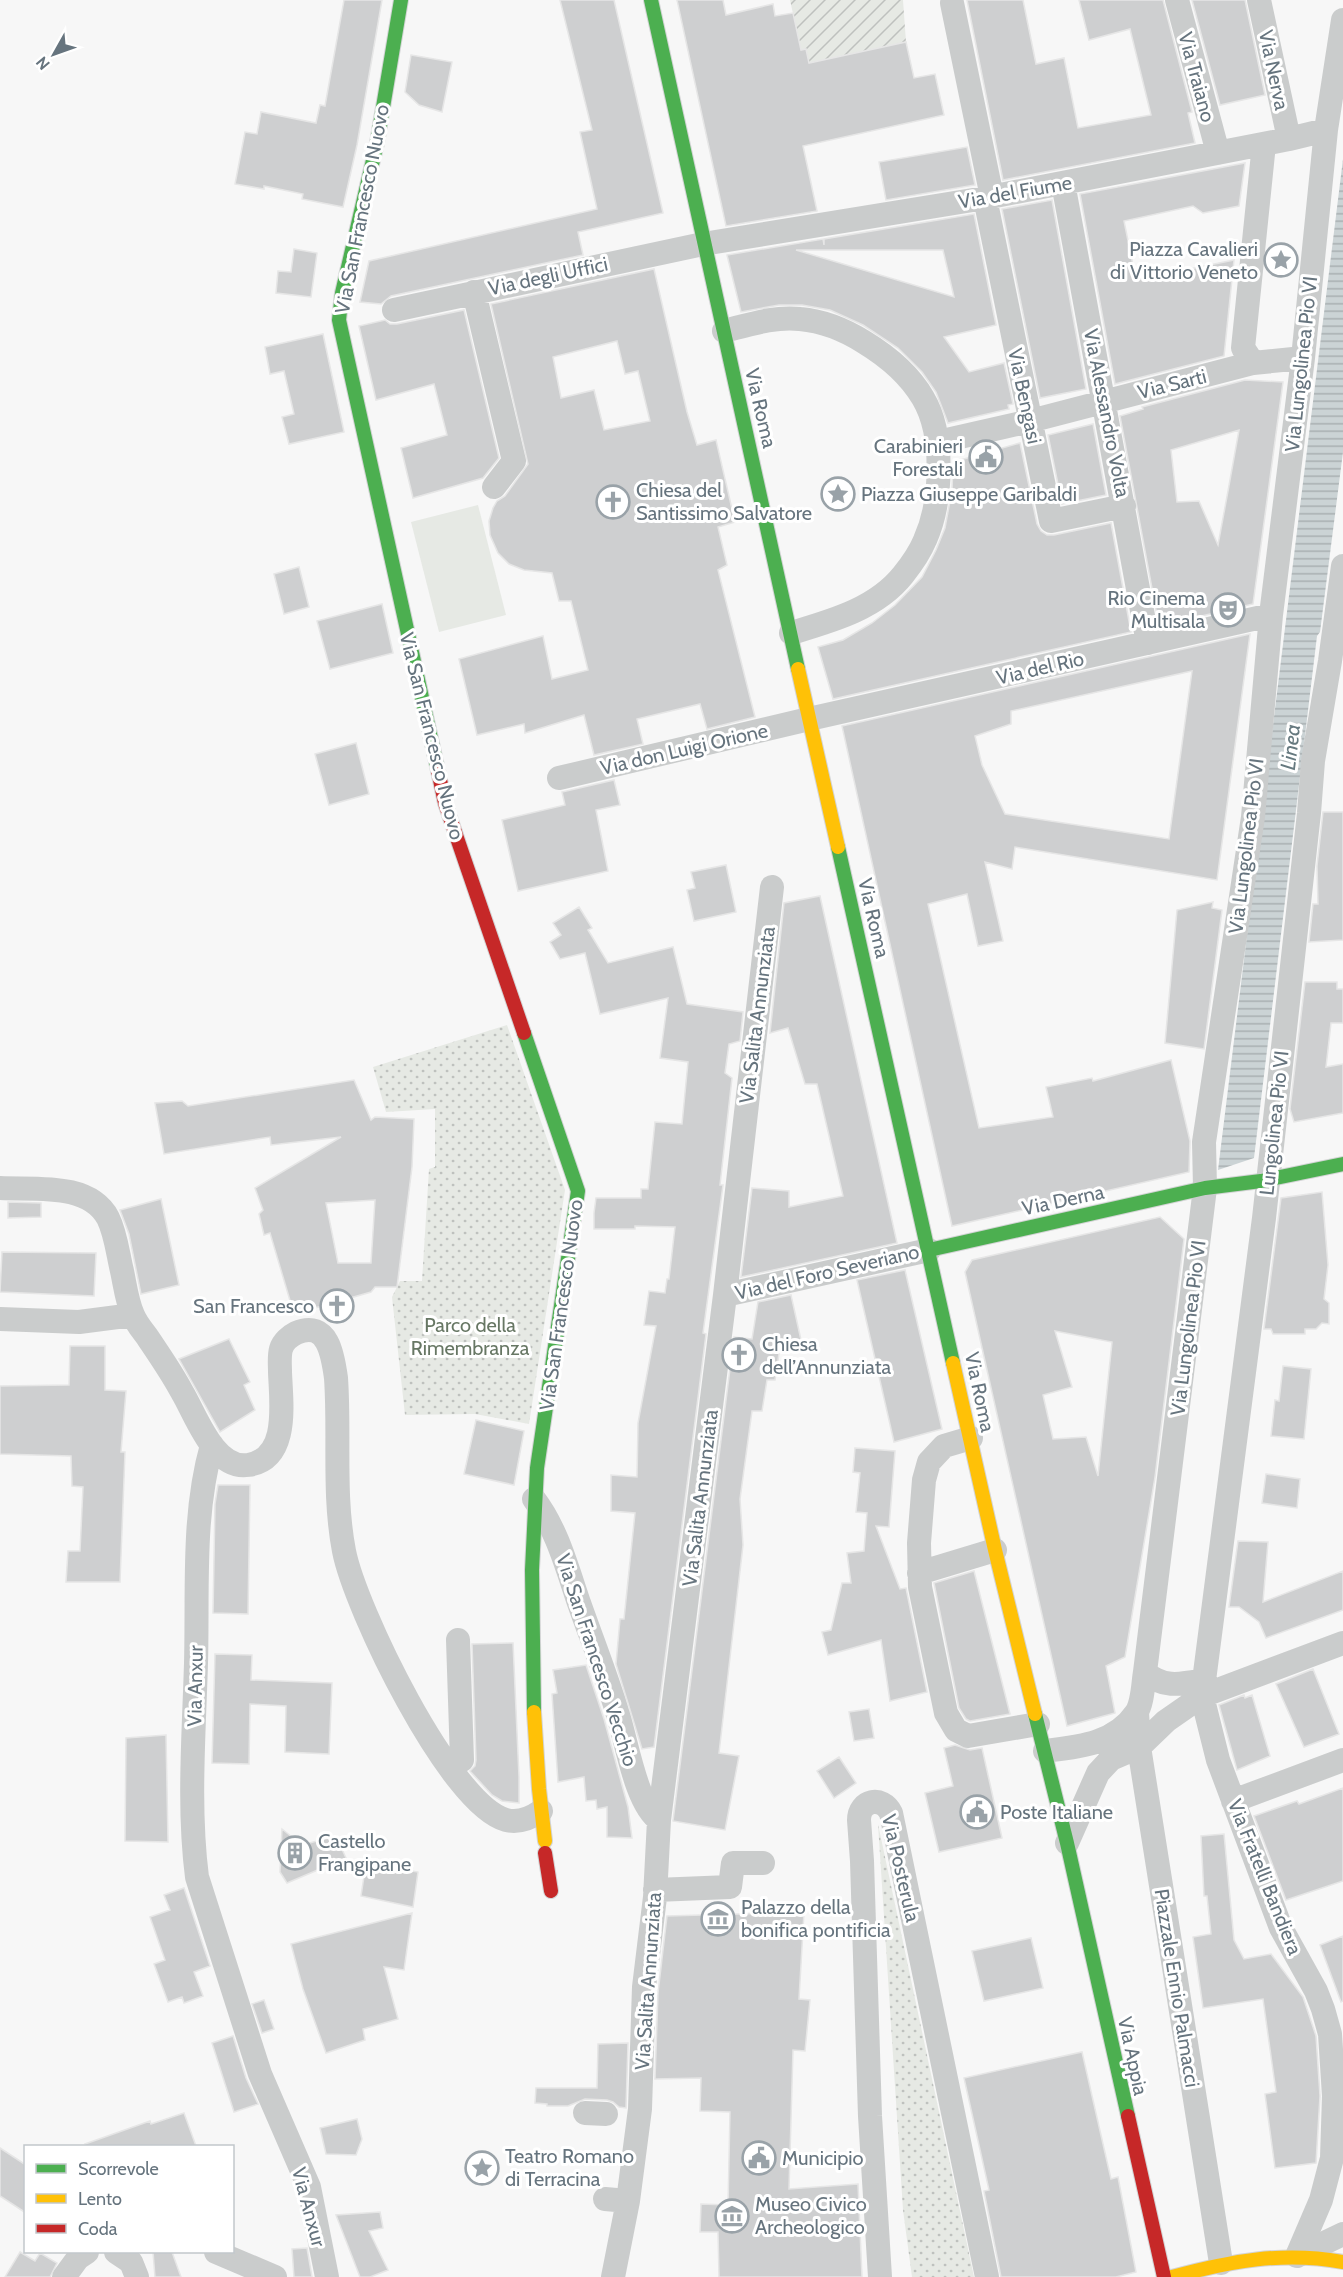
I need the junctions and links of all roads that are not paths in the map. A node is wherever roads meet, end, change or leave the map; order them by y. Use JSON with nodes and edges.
{"nodes":[{"id":1,"x":401,"y":0,"type":"edge"},
{"id":2,"x":651,"y":0,"type":"edge"},
{"id":3,"x":1177,"y":0,"type":"edge"},
{"id":4,"x":1259,"y":0,"type":"edge"},
{"id":5,"x":952,"y":3,"type":"dead end"},
{"id":6,"x":1343,"y":20,"type":"edge"},
{"id":7,"x":1326,"y":130,"type":"junction"},
{"id":8,"x":1289,"y":140,"type":"junction"},
{"id":9,"x":1264,"y":144,"type":"junction"},
{"id":10,"x":1218,"y":153,"type":"junction"},
{"id":11,"x":1063,"y":183,"type":"junction"},
{"id":12,"x":988,"y":197,"type":"junction"},
{"id":13,"x":703,"y":244,"type":"junction"},
{"id":14,"x":474,"y":292,"type":"junction"},
{"id":15,"x":394,"y":310,"type":"dead end"},
{"id":16,"x":724,"y":332,"type":"junction"},
{"id":17,"x":1303,"y":358,"type":"junction"},
{"id":18,"x":1254,"y":363,"type":"junction"},
{"id":19,"x":1105,"y":401,"type":"junction"},
{"id":20,"x":1030,"y":421,"type":"junction"},
{"id":21,"x":938,"y":442,"type":"junction"},
{"id":22,"x":494,"y":487,"type":"dead end"},
{"id":23,"x":1124,"y":506,"type":"junction"},
{"id":24,"x":1343,"y":566,"type":"edge"},
{"id":25,"x":1271,"y":615,"type":"junction"},
{"id":26,"x":791,"y":633,"type":"junction"},
{"id":27,"x":1148,"y":643,"type":"junction"},
{"id":28,"x":809,"y":719,"type":"junction"},
{"id":29,"x":559,"y":778,"type":"dead end"},
{"id":30,"x":772,"y":887,"type":"dead end"},
{"id":31,"x":1343,"y":1164,"type":"edge"},
{"id":32,"x":1268,"y":1179,"type":"junction"},
{"id":33,"x":0,"y":1188,"type":"edge"},
{"id":34,"x":1205,"y":1188,"type":"junction"},
{"id":35,"x":929,"y":1250,"type":"junction"},
{"id":36,"x":725,"y":1295,"type":"junction"},
{"id":37,"x":133,"y":1315,"type":"junction"},
{"id":38,"x":0,"y":1319,"type":"edge"},
{"id":39,"x":970,"y":1438,"type":"junction"},
{"id":40,"x":212,"y":1445,"type":"junction"},
{"id":41,"x":534,"y":1499,"type":"junction"},
{"id":42,"x":995,"y":1550,"type":"junction"},
{"id":43,"x":919,"y":1573,"type":"junction"},
{"id":44,"x":458,"y":1640,"type":"dead end"},
{"id":45,"x":1343,"y":1643,"type":"edge"},
{"id":46,"x":1145,"y":1672,"type":"junction"},
{"id":47,"x":1203,"y":1688,"type":"junction"},
{"id":48,"x":1137,"y":1712,"type":"junction"},
{"id":49,"x":1038,"y":1724,"type":"junction"},
{"id":50,"x":1139,"y":1747,"type":"junction"},
{"id":51,"x":1045,"y":1751,"type":"junction"},
{"id":52,"x":462,"y":1760,"type":"dead end"},
{"id":53,"x":1343,"y":1760,"type":"edge"},
{"id":54,"x":1223,"y":1775,"type":"joint"},
{"id":55,"x":1233,"y":1801,"type":"junction"},
{"id":56,"x":541,"y":1811,"type":"junction"},
{"id":57,"x":659,"y":1820,"type":"junction"},
{"id":58,"x":1067,"y":1843,"type":"junction"},
{"id":59,"x":763,"y":1863,"type":"dead end"},
{"id":60,"x":551,"y":1891,"type":"dead end"},
{"id":61,"x":655,"y":1901,"type":"junction"},
{"id":62,"x":1343,"y":2234,"type":"edge"},
{"id":63,"x":86,"y":2253,"type":"edge"},
{"id":64,"x":118,"y":2253,"type":"edge"},
{"id":65,"x":218,"y":2253,"type":"edge"},
{"id":66,"x":1297,"y":2256,"type":"junction"},
{"id":67,"x":1343,"y":2262,"type":"edge"},
{"id":68,"x":1221,"y":2263,"type":"junction"},
{"id":69,"x":64,"y":2277,"type":"edge"},
{"id":70,"x":137,"y":2277,"type":"edge"},
{"id":71,"x":275,"y":2277,"type":"edge"},
{"id":72,"x":327,"y":2277,"type":"edge"},
{"id":73,"x":613,"y":2277,"type":"edge"},
{"id":74,"x":880,"y":2277,"type":"edge"},
{"id":75,"x":987,"y":2277,"type":"edge"},
{"id":76,"x":1164,"y":2277,"type":"edge"},
{"id":77,"x":1172,"y":2277,"type":"edge"}],
"edges":[{"from":1,"to":41,"type":"street","name":"Via San Francesco Nuovo"},
{"from":2,"to":13,"type":"street","name":"Via Roma"},
{"from":3,"to":10,"type":"street","name":"Via Traiano"},
{"from":4,"to":8,"type":"street","name":"Via Nerva"},
{"from":5,"to":12,"type":"street","name":"Via Bengasi"},
{"from":6,"to":7,"type":"street","name":"Via Lungolinea Pio VI"},
{"from":7,"to":8,"type":"street","name":"Via del Fiume"},
{"from":7,"to":17,"type":"street","name":"Via Lungolinea Pio VI"},
{"from":8,"to":9,"type":"street","name":"Via del Fiume"},
{"from":9,"to":10,"type":"street","name":"Via del Fiume"},
{"from":9,"to":18,"type":"street"},
{"from":10,"to":11,"type":"street","name":"Via del Fiume"},
{"from":11,"to":12,"type":"street","name":"Via del Fiume"},
{"from":11,"to":19,"type":"street","name":"Via Alessandro Volta"},
{"from":12,"to":13,"type":"street","name":"Via del Fiume"},
{"from":12,"to":20,"type":"street","name":"Via Bengasi"},
{"from":13,"to":14,"type":"street","name":"Via degli Uffici"},
{"from":13,"to":16,"type":"street","name":"Via Roma"},
{"from":14,"to":15,"type":"street","name":"Via degli Uffici"},
{"from":14,"to":22,"type":"street"},
{"from":16,"to":21,"type":"street"},
{"from":16,"to":26,"type":"street","name":"Via Roma"},
{"from":17,"to":18,"type":"street","name":"Via Sarti"},
{"from":17,"to":25,"type":"street","name":"Via Lungolinea Pio VI"},
{"from":18,"to":19,"type":"street","name":"Via Sarti"},
{"from":19,"to":20,"type":"street","name":"Via Sarti"},
{"from":19,"to":23,"type":"street","name":"Via Alessandro Volta"},
{"from":20,"to":21,"type":"street","name":"Via Sarti"},
{"from":20,"to":23,"type":"street","name":"Via Bengasi"},
{"from":21,"to":26,"type":"street"},
{"from":23,"to":27,"type":"street","name":"Via Alessandro Volta"},
{"from":24,"to":32,"type":"street","name":"Lungolinea Pio VI"},
{"from":25,"to":27,"type":"street","name":"Via del Rio"},
{"from":25,"to":34,"type":"street","name":"Via Lungolinea Pio VI"},
{"from":26,"to":28,"type":"street","name":"Via Roma"},
{"from":27,"to":28,"type":"street","name":"Via del Rio"},
{"from":28,"to":29,"type":"street","name":"Via don Luigi Orione"},
{"from":28,"to":35,"type":"street","name":"Via Roma"},
{"from":30,"to":36,"type":"street","name":"Via Salita Annunziata"},
{"from":31,"to":32,"type":"street","name":"Via Derna"},
{"from":32,"to":34,"type":"street","name":"Via Derna"},
{"from":32,"to":47,"type":"street","name":"Lungolinea Pio VI"},
{"from":33,"to":37,"type":"street"},
{"from":34,"to":35,"type":"street","name":"Via Derna"},
{"from":34,"to":46,"type":"street","name":"Via Lungolinea Pio VI"},
{"from":35,"to":36,"type":"street","name":"Via del Foro Severiano"},
{"from":35,"to":39,"type":"street","name":"Via Roma"},
{"from":36,"to":57,"type":"street","name":"Via Salita Annunziata"},
{"from":37,"to":38,"type":"street"},
{"from":37,"to":40,"type":"street"},
{"from":39,"to":42,"type":"street","name":"Via Roma"},
{"from":39,"to":43,"type":"street"},
{"from":40,"to":56,"type":"street"},
{"from":40,"to":72,"type":"street","name":"Via Anxur"},
{"from":41,"to":56,"type":"street","name":"Via San Francesco Nuovo"},
{"from":41,"to":57,"type":"street","name":"Via San Francesco Vecchio"},
{"from":42,"to":43,"type":"street"},
{"from":42,"to":49,"type":"street","name":"Via Roma"},
{"from":43,"to":49,"type":"street"},
{"from":44,"to":52,"type":"street"},
{"from":45,"to":47,"type":"street"},
{"from":46,"to":47,"type":"street"},
{"from":46,"to":48,"type":"street","name":"Via Lungolinea Pio VI"},
{"from":47,"to":50,"type":"street"},
{"from":47,"to":54,"type":"street","name":"Lungolinea Pio VI"},
{"from":48,"to":50,"type":"street","name":"Piazzale Ennio Palmacci"},
{"from":48,"to":51,"type":"street"},
{"from":49,"to":51,"type":"street","name":"Via Roma"},
{"from":50,"to":58,"type":"street"},
{"from":50,"to":68,"type":"street","name":"Piazzale Ennio Palmacci"},
{"from":51,"to":58,"type":"street","name":"Via Roma"},
{"from":53,"to":55,"type":"street"},
{"from":54,"to":55,"type":"street","name":"Via Fratelli Bandiera"},
{"from":55,"to":66,"type":"street","name":"Via Fratelli Bandiera"},
{"from":56,"to":60,"type":"street","name":"Via San Francesco Nuovo"},
{"from":57,"to":61,"type":"street","name":"Via Salita Annunziata"},
{"from":58,"to":76,"type":"street","name":"Via Appia"},
{"from":59,"to":61,"type":"street"},
{"from":61,"to":73,"type":"street","name":"Via Salita Annunziata"},
{"from":62,"to":66,"type":"street"},
{"from":63,"to":69,"type":"street"},
{"from":64,"to":70,"type":"street"},
{"from":65,"to":71,"type":"street"},
{"from":66,"to":67,"type":"street"},
{"from":66,"to":68,"type":"street"},
{"from":68,"to":77,"type":"street"},
{"from":74,"to":75,"type":"street","name":"Via Posterula"}]}
